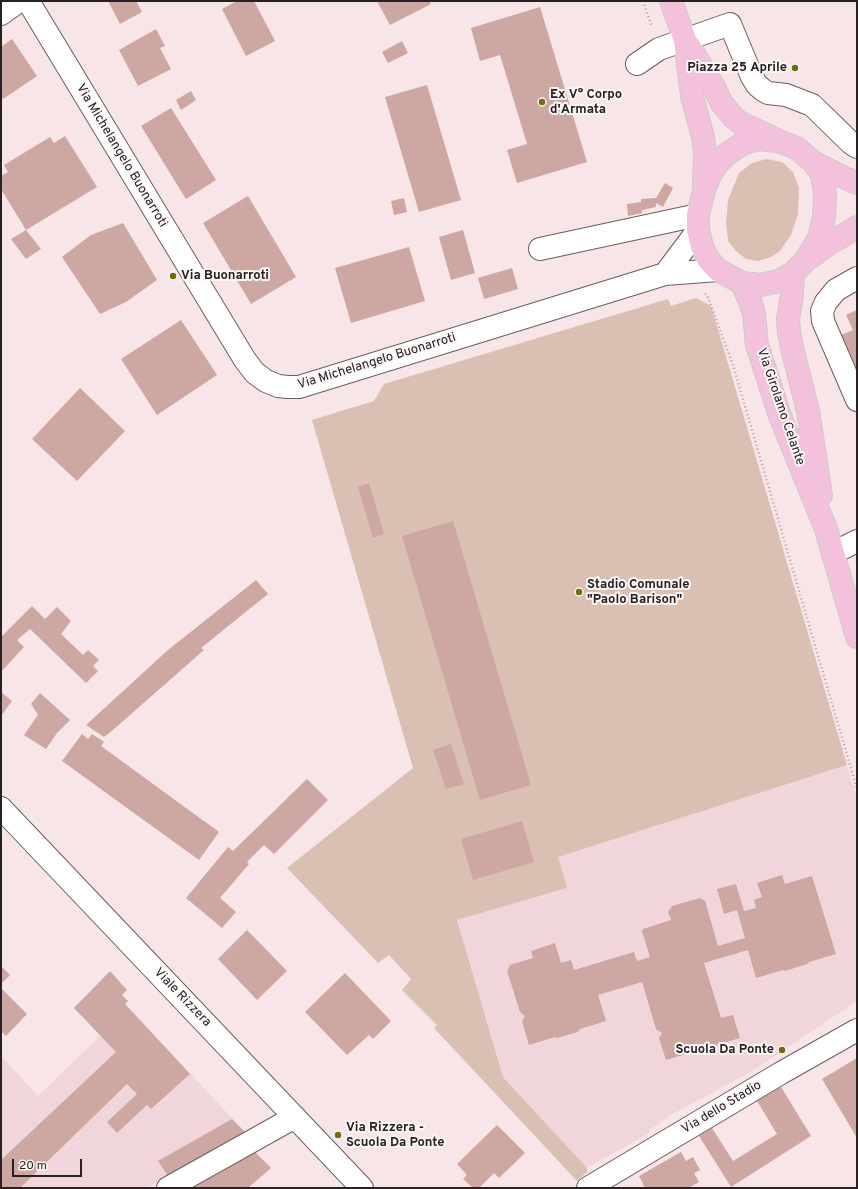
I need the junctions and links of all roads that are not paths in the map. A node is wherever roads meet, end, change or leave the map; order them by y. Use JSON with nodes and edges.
{"nodes":[{"id":1,"x":19,"y":1,"type":"edge"},
{"id":2,"x":28,"y":1,"type":"edge"},
{"id":3,"x":671,"y":1,"type":"edge"},
{"id":4,"x":1,"y":14,"type":"edge"},
{"id":5,"x":685,"y":40,"type":"junction"},
{"id":6,"x":637,"y":64,"type":"dead end"},
{"id":7,"x":778,"y":141,"type":"junction"},
{"id":8,"x":857,"y":147,"type":"edge"},
{"id":9,"x":813,"y":162,"type":"junction"},
{"id":10,"x":857,"y":183,"type":"edge"},
{"id":11,"x":704,"y":190,"type":"junction"},
{"id":12,"x":698,"y":223,"type":"junction"},
{"id":13,"x":857,"y":227,"type":"edge"},
{"id":14,"x":540,"y":249,"type":"dead end"},
{"id":15,"x":799,"y":267,"type":"junction"},
{"id":16,"x":718,"y":270,"type":"junction"},
{"id":17,"x":665,"y":274,"type":"junction"},
{"id":18,"x":857,"y":278,"type":"edge"},
{"id":19,"x":742,"y":283,"type":"junction"},
{"id":20,"x":857,"y":400,"type":"edge"},
{"id":21,"x":826,"y":529,"type":"junction"},
{"id":22,"x":857,"y":541,"type":"edge"},
{"id":23,"x":833,"y":553,"type":"junction"},
{"id":24,"x":857,"y":637,"type":"edge"},
{"id":25,"x":1,"y":808,"type":"edge"},
{"id":26,"x":857,"y":1030,"type":"edge"},
{"id":27,"x":295,"y":1117,"type":"junction"},
{"id":28,"x":168,"y":1188,"type":"edge"},
{"id":29,"x":362,"y":1188,"type":"edge"},
{"id":30,"x":588,"y":1188,"type":"edge"}],
"edges":[{"from":1,"to":4,"type":"street"},
{"from":2,"to":17,"type":"street","name":"Via Michelangelo Buonarroti"},
{"from":3,"to":5,"type":"main road"},
{"from":5,"to":6,"type":"street"},
{"from":5,"to":7,"type":"main road"},
{"from":5,"to":8,"type":"street"},
{"from":5,"to":11,"type":"main road"},
{"from":7,"to":9,"type":"main road"},
{"from":7,"to":11,"type":"main road"},
{"from":9,"to":10,"type":"main road"},
{"from":9,"to":15,"type":"main road"},
{"from":11,"to":12,"type":"main road"},
{"from":12,"to":14,"type":"street"},
{"from":12,"to":16,"type":"main road"},
{"from":12,"to":17,"type":"street"},
{"from":13,"to":15,"type":"main road"},
{"from":15,"to":19,"type":"main road"},
{"from":15,"to":21,"type":"main road","name":"Via Girolamo Celante"},
{"from":16,"to":17,"type":"street","name":"Via Michelangelo Buonarroti"},
{"from":16,"to":19,"type":"main road"},
{"from":18,"to":20,"type":"street"},
{"from":19,"to":21,"type":"main road","name":"Via Girolamo Celante"},
{"from":21,"to":23,"type":"main road","name":"Via Girolamo Celante"},
{"from":22,"to":23,"type":"street"},
{"from":23,"to":24,"type":"main road","name":"Via Girolamo Celante"},
{"from":25,"to":27,"type":"street","name":"Viale Rizzera"},
{"from":26,"to":30,"type":"street","name":"Via dello Stadio"},
{"from":27,"to":28,"type":"street"},
{"from":27,"to":29,"type":"street","name":"Viale Rizzera"}]}
